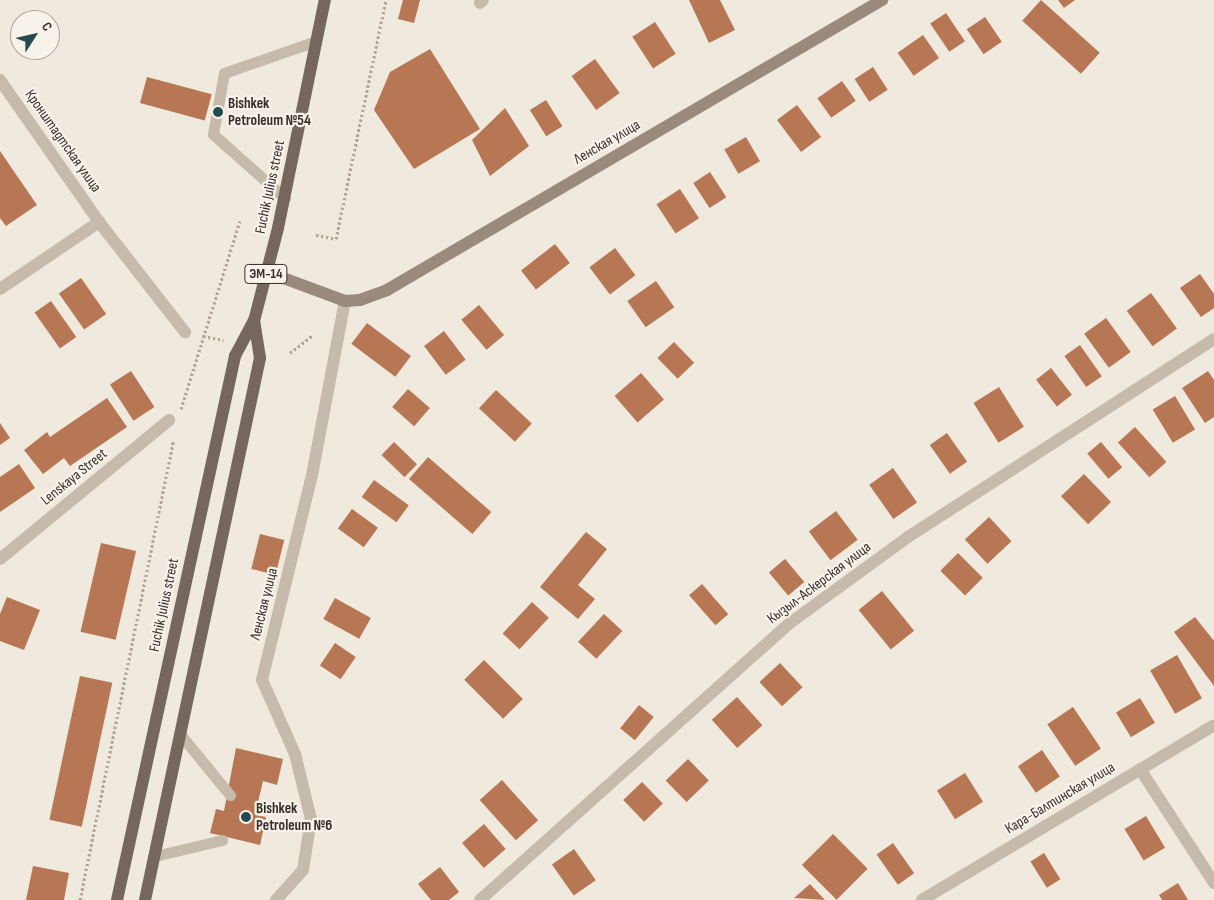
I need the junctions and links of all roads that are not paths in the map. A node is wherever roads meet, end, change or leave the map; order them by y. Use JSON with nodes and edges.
{"nodes":[{"id":1,"x":325,"y":0,"type":"edge"},
{"id":2,"x":882,"y":0,"type":"edge"},
{"id":3,"x":316,"y":41,"type":"junction"},
{"id":4,"x":0,"y":80,"type":"edge"},
{"id":5,"x":285,"y":198,"type":"junction"},
{"id":6,"x":99,"y":222,"type":"junction"},
{"id":7,"x":267,"y":272,"type":"junction"},
{"id":8,"x":0,"y":289,"type":"edge"},
{"id":9,"x":345,"y":301,"type":"junction"},
{"id":10,"x":254,"y":321,"type":"junction"},
{"id":11,"x":185,"y":332,"type":"road end"},
{"id":12,"x":1214,"y":339,"type":"edge"},
{"id":13,"x":174,"y":419,"type":"road end"},
{"id":14,"x":0,"y":559,"type":"edge"},
{"id":15,"x":1214,"y":725,"type":"edge"},
{"id":16,"x":180,"y":734,"type":"junction"},
{"id":17,"x":1140,"y":769,"type":"junction"},
{"id":18,"x":230,"y":795,"type":"dead end"},
{"id":19,"x":222,"y":840,"type":"dead end"},
{"id":20,"x":154,"y":856,"type":"junction"},
{"id":21,"x":1214,"y":883,"type":"edge"},
{"id":22,"x":117,"y":900,"type":"edge"},
{"id":23,"x":145,"y":900,"type":"edge"},
{"id":24,"x":276,"y":900,"type":"edge"},
{"id":25,"x":480,"y":900,"type":"edge"},
{"id":26,"x":922,"y":900,"type":"edge"}],
"edges":[{"from":1,"to":3,"type":"main road","name":"Fuchik Julius street","number":"ЭМ-14"},
{"from":2,"to":9,"type":"main road","name":"Ленская улица"},
{"from":3,"to":5,"type":"main road","name":"Fuchik Julius street","number":"ЭМ-14"},
{"from":3,"to":5,"type":"lane"},
{"from":4,"to":6,"type":"street","name":"Кронштадтская улица"},
{"from":5,"to":7,"type":"main road","name":"Fuchik Julius street","number":"ЭМ-14"},
{"from":6,"to":8,"type":"street"},
{"from":6,"to":11,"type":"street","name":"Кронштадтская улица"},
{"from":7,"to":9,"type":"main road"},
{"from":7,"to":10,"type":"main road","name":"Fuchik Julius street","number":"ЭМ-14"},
{"from":9,"to":24,"type":"street","name":"Ленская улица"},
{"from":10,"to":16,"type":"main road","name":"Fuchik Julius street"},
{"from":10,"to":22,"type":"main road","name":"Fuchik Julius street"},
{"from":12,"to":25,"type":"street","name":"Кызыл-Аскерская улица"},
{"from":13,"to":14,"type":"street","name":"Lenskaya Street"},
{"from":15,"to":17,"type":"street","name":"Кара-Балтинская улица"},
{"from":16,"to":18,"type":"lane"},
{"from":16,"to":20,"type":"main road","name":"Fuchik Julius street"},
{"from":17,"to":21,"type":"street"},
{"from":17,"to":26,"type":"street","name":"Кара-Балтинская улица"},
{"from":19,"to":20,"type":"lane"},
{"from":20,"to":23,"type":"main road","name":"Fuchik Julius street"}]}
